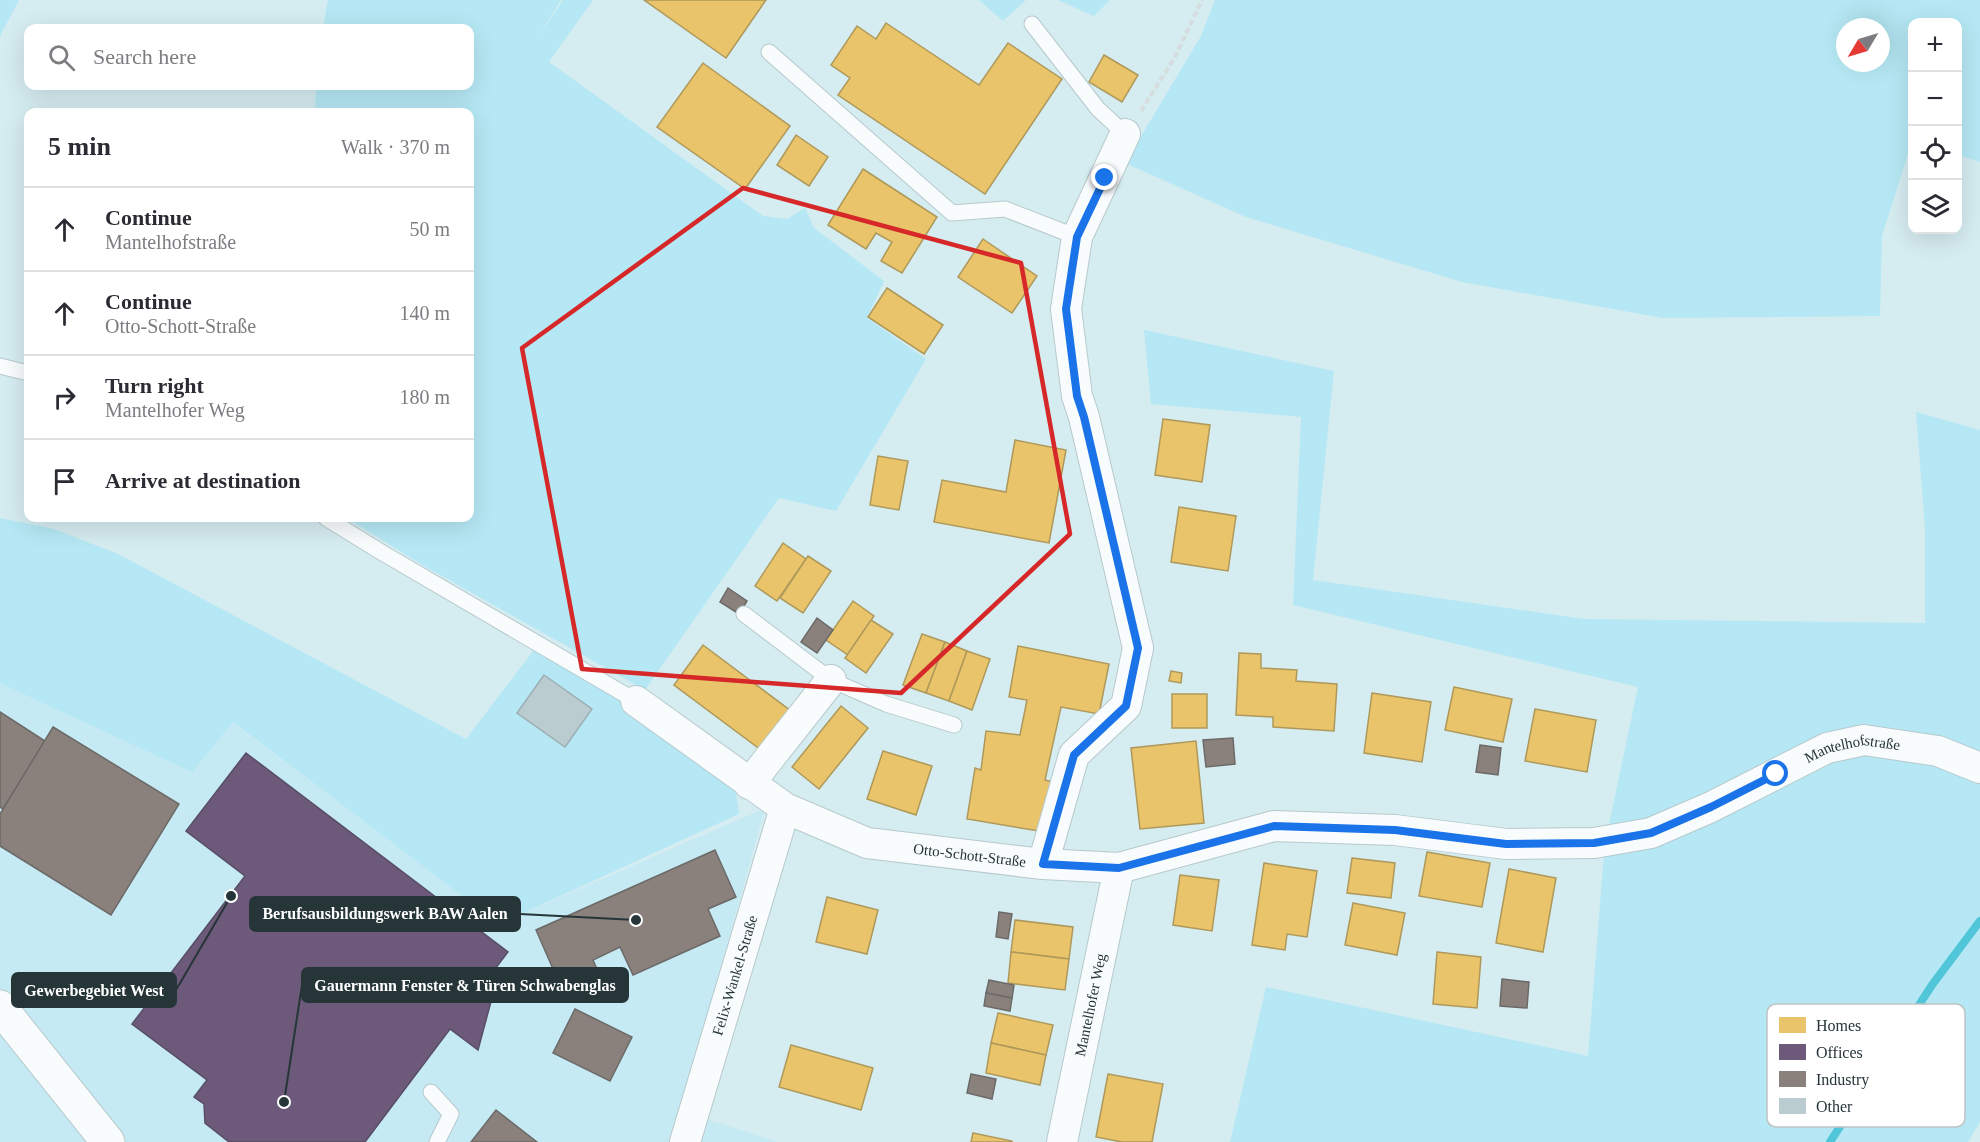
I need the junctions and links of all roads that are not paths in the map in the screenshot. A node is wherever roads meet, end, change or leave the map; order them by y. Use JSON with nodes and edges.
{"nodes":[{"id":1,"x":1032,"y":24,"type":"dead end"},
{"id":2,"x":769,"y":52,"type":"dead end"},
{"id":3,"x":1125,"y":134,"type":"joint"},
{"id":4,"x":1077,"y":237,"type":"junction"},
{"id":5,"x":0,"y":366,"type":"edge"},
{"id":6,"x":24,"y":372,"type":"edge"},
{"id":7,"x":332,"y":522,"type":"edge"},
{"id":8,"x":744,"y":614,"type":"dead end"},
{"id":9,"x":831,"y":680,"type":"junction"},
{"id":10,"x":636,"y":701,"type":"joint"},
{"id":11,"x":954,"y":725,"type":"dead end"},
{"id":12,"x":1980,"y":768,"type":"edge"},
{"id":13,"x":749,"y":784,"type":"junction"},
{"id":14,"x":785,"y":808,"type":"junction"},
{"id":15,"x":1594,"y":843,"type":"joint"},
{"id":16,"x":1043,"y":864,"type":"junction"},
{"id":17,"x":1119,"y":868,"type":"junction"},
{"id":18,"x":0,"y":1008,"type":"edge"},
{"id":19,"x":431,"y":1092,"type":"dead end"},
{"id":20,"x":108,"y":1142,"type":"edge"},
{"id":21,"x":436,"y":1142,"type":"edge"},
{"id":22,"x":685,"y":1142,"type":"edge"},
{"id":23,"x":1062,"y":1142,"type":"edge"}],
"edges":[{"from":1,"to":3,"type":"lane"},
{"from":2,"to":4,"type":"lane"},
{"from":3,"to":4,"type":"street"},
{"from":4,"to":16,"type":"street"},
{"from":5,"to":6,"type":"lane"},
{"from":7,"to":10,"type":"lane"},
{"from":8,"to":9,"type":"lane"},
{"from":9,"to":11,"type":"lane"},
{"from":9,"to":13,"type":"street"},
{"from":10,"to":13,"type":"street","name":"Otto-Schott-Straße"},
{"from":12,"to":15,"type":"street","name":"Mantelhofstraße"},
{"from":13,"to":14,"type":"street","name":"Otto-Schott-Straße"},
{"from":14,"to":16,"type":"street","name":"Otto-Schott-Straße"},
{"from":14,"to":22,"type":"street","name":"Felix-Wankel-Straße"},
{"from":15,"to":17,"type":"street","name":"Otto-Schott-Straße"},
{"from":16,"to":17,"type":"street","name":"Otto-Schott-Straße"},
{"from":17,"to":23,"type":"street","name":"Mantelhofer Weg"},
{"from":18,"to":20,"type":"street"},
{"from":19,"to":21,"type":"lane"}]}
